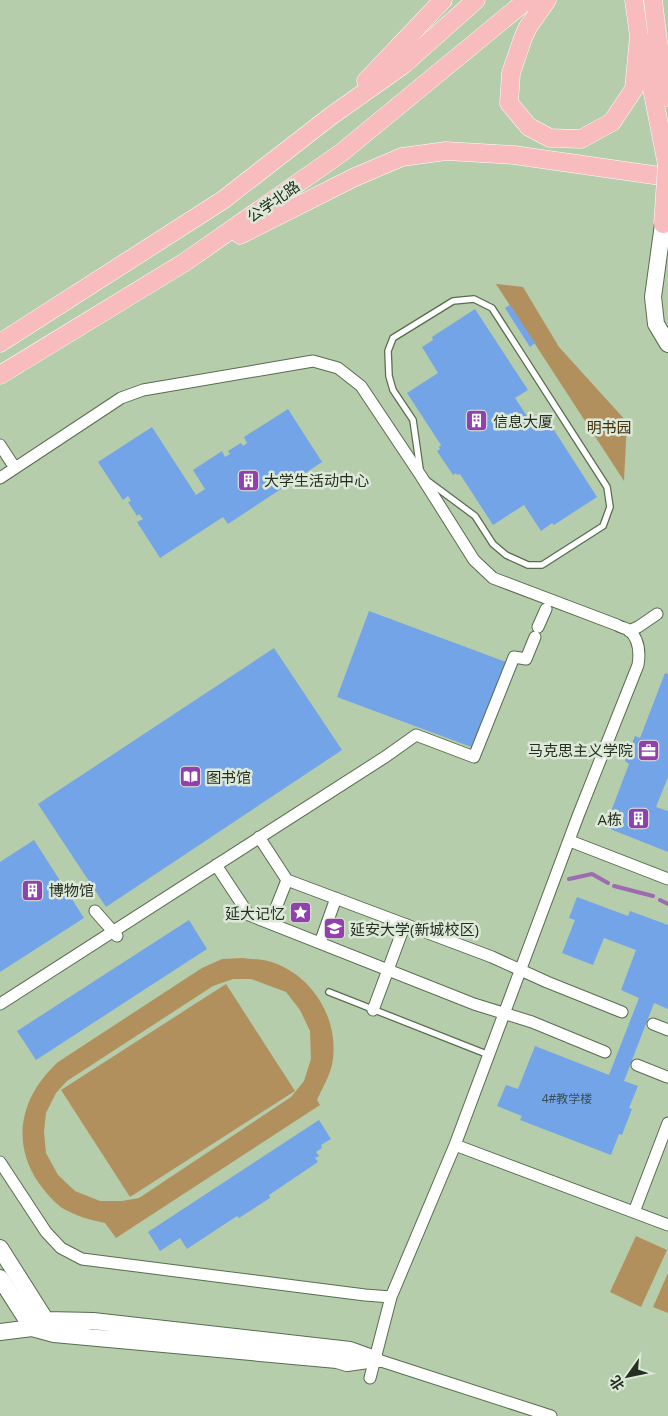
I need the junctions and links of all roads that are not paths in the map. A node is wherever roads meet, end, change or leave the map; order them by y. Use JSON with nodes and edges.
{"nodes":[{"id":1,"x":444,"y":0,"type":"edge"},
{"id":2,"x":476,"y":0,"type":"edge"},
{"id":3,"x":527,"y":0,"type":"edge"},
{"id":4,"x":547,"y":0,"type":"edge"},
{"id":5,"x":634,"y":0,"type":"edge"},
{"id":6,"x":653,"y":0,"type":"edge"},
{"id":7,"x":658,"y":0,"type":"edge"},
{"id":8,"x":668,"y":12,"type":"edge"},
{"id":9,"x":639,"y":36,"type":"junction"},
{"id":10,"x":668,"y":97,"type":"edge"},
{"id":11,"x":331,"y":116,"type":"junction"},
{"id":12,"x":668,"y":164,"type":"edge"},
{"id":13,"x":663,"y":224,"type":"joint"},
{"id":14,"x":186,"y":262,"type":"junction"},
{"id":15,"x":0,"y":343,"type":"edge"},
{"id":16,"x":668,"y":344,"type":"edge"},
{"id":17,"x":0,"y":375,"type":"edge"},
{"id":18,"x":0,"y":446,"type":"edge"},
{"id":19,"x":15,"y":468,"type":"junction"},
{"id":20,"x":421,"y":476,"type":"junction"},
{"id":21,"x":0,"y":478,"type":"edge"},
{"id":22,"x":546,"y":608,"type":"dead end"},
{"id":23,"x":657,"y":614,"type":"dead end"},
{"id":24,"x":629,"y":631,"type":"junction"},
{"id":25,"x":260,"y":837,"type":"junction"},
{"id":26,"x":570,"y":841,"type":"junction"},
{"id":27,"x":216,"y":865,"type":"junction"},
{"id":28,"x":668,"y":879,"type":"edge"},
{"id":29,"x":287,"y":880,"type":"junction"},
{"id":30,"x":336,"y":898,"type":"junction"},
{"id":31,"x":95,"y":911,"type":"dead end"},
{"id":32,"x":270,"y":923,"type":"junction"},
{"id":33,"x":405,"y":924,"type":"junction"},
{"id":34,"x":116,"y":934,"type":"junction"},
{"id":35,"x":320,"y":943,"type":"junction"},
{"id":36,"x":388,"y":970,"type":"junction"},
{"id":37,"x":521,"y":970,"type":"junction"},
{"id":38,"x":329,"y":992,"type":"dead end"},
{"id":39,"x":0,"y":1004,"type":"edge"},
{"id":40,"x":373,"y":1010,"type":"junction"},
{"id":41,"x":622,"y":1012,"type":"dead end"},
{"id":42,"x":504,"y":1013,"type":"junction"},
{"id":43,"x":653,"y":1024,"type":"dead end"},
{"id":44,"x":668,"y":1030,"type":"edge"},
{"id":45,"x":605,"y":1052,"type":"dead end"},
{"id":46,"x":488,"y":1055,"type":"junction"},
{"id":47,"x":637,"y":1065,"type":"dead end"},
{"id":48,"x":668,"y":1077,"type":"edge"},
{"id":49,"x":668,"y":1123,"type":"edge"},
{"id":50,"x":455,"y":1145,"type":"junction"},
{"id":51,"x":0,"y":1162,"type":"edge"},
{"id":52,"x":634,"y":1212,"type":"junction"},
{"id":53,"x":668,"y":1226,"type":"edge"},
{"id":54,"x":0,"y":1248,"type":"edge"},
{"id":55,"x":0,"y":1278,"type":"edge"},
{"id":56,"x":391,"y":1297,"type":"junction"},
{"id":57,"x":44,"y":1327,"type":"junction"},
{"id":58,"x":0,"y":1332,"type":"edge"},
{"id":59,"x":375,"y":1359,"type":"junction"},
{"id":60,"x":370,"y":1378,"type":"dead end"},
{"id":61,"x":551,"y":1416,"type":"edge"}],
"edges":[{"from":1,"to":11,"type":"main road"},
{"from":2,"to":11,"type":"main road","name":"公学北路"},
{"from":3,"to":14,"type":"main road","name":"公学北路"},
{"from":4,"to":9,"type":"main road"},
{"from":5,"to":9,"type":"main road"},
{"from":6,"to":10,"type":"main road"},
{"from":7,"to":8,"type":"main road"},
{"from":9,"to":12,"type":"main road"},
{"from":11,"to":15,"type":"main road","name":"公学北路"},
{"from":12,"to":13,"type":"main road","bridge":true},
{"from":12,"to":14,"type":"main road"},
{"from":13,"to":16,"type":"street"},
{"from":14,"to":17,"type":"main road","name":"公学北路"},
{"from":18,"to":19,"type":"street"},
{"from":19,"to":20,"type":"street"},
{"from":19,"to":21,"type":"street"},
{"from":20,"to":20,"type":"lane"},
{"from":20,"to":24,"type":"street"},
{"from":22,"to":25,"type":"street"},
{"from":23,"to":24,"type":"street"},
{"from":24,"to":26,"type":"street"},
{"from":25,"to":27,"type":"street"},
{"from":25,"to":29,"type":"street"},
{"from":26,"to":28,"type":"street"},
{"from":26,"to":37,"type":"street"},
{"from":27,"to":32,"type":"street"},
{"from":27,"to":34,"type":"street"},
{"from":29,"to":30,"type":"street"},
{"from":29,"to":32,"type":"street"},
{"from":30,"to":33,"type":"street"},
{"from":30,"to":35,"type":"street"},
{"from":31,"to":34,"type":"street"},
{"from":32,"to":35,"type":"street"},
{"from":33,"to":36,"type":"street"},
{"from":33,"to":37,"type":"street"},
{"from":34,"to":39,"type":"street"},
{"from":35,"to":36,"type":"street"},
{"from":36,"to":40,"type":"street"},
{"from":36,"to":42,"type":"street"},
{"from":37,"to":41,"type":"street"},
{"from":37,"to":42,"type":"street"},
{"from":38,"to":40,"type":"lane"},
{"from":40,"to":46,"type":"lane"},
{"from":42,"to":45,"type":"street"},
{"from":42,"to":46,"type":"street"},
{"from":43,"to":44,"type":"street"},
{"from":46,"to":50,"type":"street"},
{"from":47,"to":48,"type":"street"},
{"from":49,"to":52,"type":"street"},
{"from":50,"to":52,"type":"street"},
{"from":50,"to":56,"type":"street"},
{"from":51,"to":56,"type":"street"},
{"from":52,"to":53,"type":"street"},
{"from":54,"to":57,"type":"street"},
{"from":55,"to":57,"type":"street"},
{"from":56,"to":59,"type":"street"},
{"from":57,"to":58,"type":"street"},
{"from":57,"to":59,"type":"street"},
{"from":59,"to":60,"type":"street"},
{"from":59,"to":61,"type":"street"}]}
